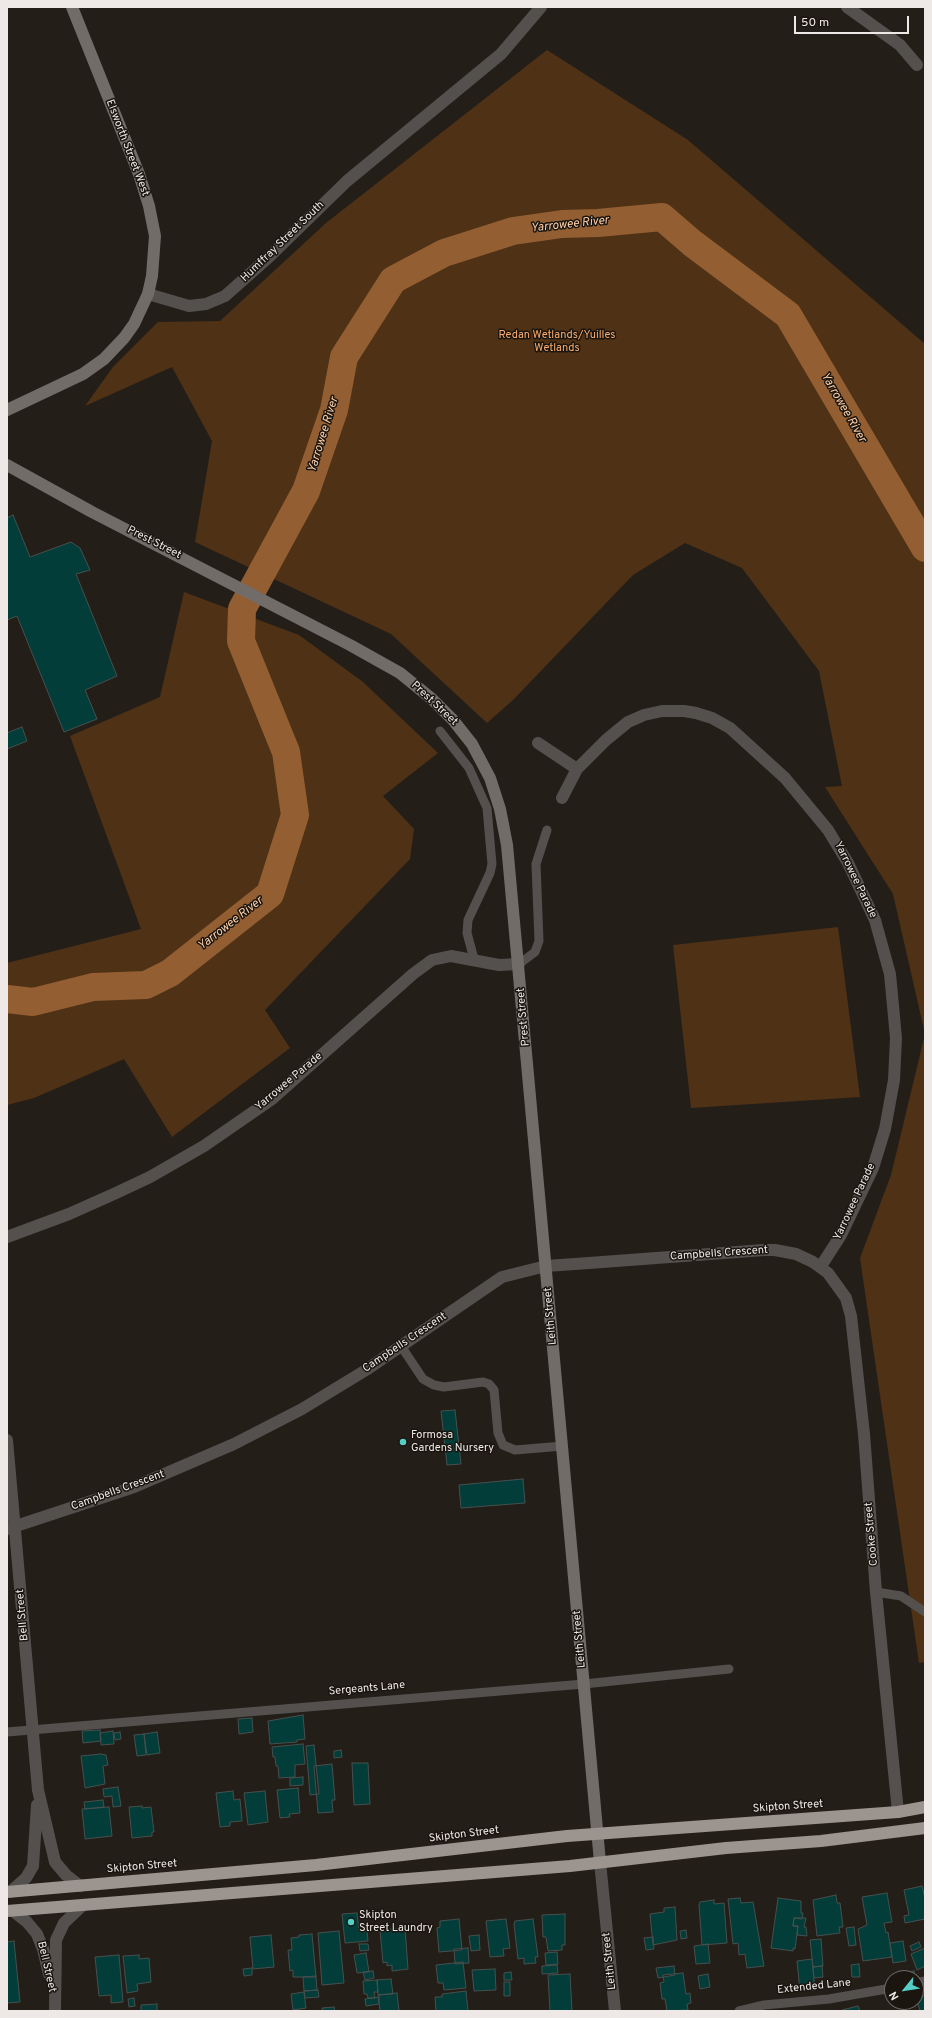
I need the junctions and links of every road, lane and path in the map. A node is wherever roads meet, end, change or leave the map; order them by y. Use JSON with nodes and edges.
{"nodes":[{"id":1,"x":72,"y":7,"type":"edge"},
{"id":2,"x":541,"y":7,"type":"edge"},
{"id":3,"x":847,"y":7,"type":"edge"},
{"id":4,"x":916,"y":65,"type":"dead end"},
{"id":5,"x":148,"y":294,"type":"junction"},
{"id":6,"x":7,"y":410,"type":"edge"},
{"id":7,"x":7,"y":465,"type":"edge"},
{"id":8,"x":440,"y":731,"type":"dead end"},
{"id":9,"x":538,"y":743,"type":"dead end"},
{"id":10,"x":577,"y":769,"type":"junction"},
{"id":11,"x":562,"y":798,"type":"dead end"},
{"id":12,"x":547,"y":830,"type":"dead end"},
{"id":13,"x":474,"y":960,"type":"junction"},
{"id":14,"x":519,"y":964,"type":"junction"},
{"id":15,"x":7,"y":1236,"type":"edge"},
{"id":16,"x":546,"y":1266,"type":"junction"},
{"id":17,"x":821,"y":1266,"type":"junction"},
{"id":18,"x":401,"y":1346,"type":"junction"},
{"id":19,"x":7,"y":1440,"type":"edge"},
{"id":20,"x":563,"y":1446,"type":"junction"},
{"id":21,"x":11,"y":1528,"type":"edge"},
{"id":22,"x":876,"y":1592,"type":"junction"},
{"id":23,"x":925,"y":1612,"type":"edge"},
{"id":24,"x":729,"y":1669,"type":"dead end"},
{"id":25,"x":584,"y":1684,"type":"junction"},
{"id":26,"x":33,"y":1729,"type":"junction"},
{"id":27,"x":7,"y":1732,"type":"edge"},
{"id":28,"x":38,"y":1790,"type":"junction"},
{"id":29,"x":925,"y":1807,"type":"edge"},
{"id":30,"x":898,"y":1812,"type":"junction"},
{"id":31,"x":925,"y":1828,"type":"edge"},
{"id":32,"x":598,"y":1833,"type":"junction"},
{"id":33,"x":600,"y":1862,"type":"junction"},
{"id":34,"x":80,"y":1886,"type":"junction"},
{"id":35,"x":9,"y":1892,"type":"edge"},
{"id":36,"x":83,"y":1905,"type":"junction"},
{"id":37,"x":10,"y":1911,"type":"edge"},
{"id":38,"x":884,"y":1989,"type":"edge"},
{"id":39,"x":55,"y":2011,"type":"edge"},
{"id":40,"x":615,"y":2011,"type":"edge"},
{"id":41,"x":740,"y":2011,"type":"edge"}],
"edges":[{"from":1,"to":5,"type":"main road","name":"Elsworth Street West"},
{"from":2,"to":5,"type":"street","name":"Humffray Street South"},
{"from":3,"to":4,"type":"street"},
{"from":5,"to":6,"type":"main road"},
{"from":7,"to":14,"type":"main road","name":"Prest Street"},
{"from":8,"to":13,"type":"lane"},
{"from":9,"to":10,"type":"street"},
{"from":10,"to":11,"type":"street","name":"Yarrowee Parade"},
{"from":10,"to":17,"type":"street","name":"Yarrowee Parade"},
{"from":12,"to":14,"type":"lane"},
{"from":13,"to":14,"type":"street","name":"Yarrowee Parade"},
{"from":13,"to":15,"type":"street","name":"Yarrowee Parade"},
{"from":14,"to":16,"type":"main road","name":"Prest Street"},
{"from":16,"to":17,"type":"street","name":"Campbells Crescent"},
{"from":16,"to":18,"type":"street","name":"Campbells Crescent"},
{"from":16,"to":20,"type":"main road","name":"Leith Street"},
{"from":17,"to":22,"type":"street","name":"Cooke Street"},
{"from":18,"to":20,"type":"lane"},
{"from":18,"to":21,"type":"street","name":"Campbells Crescent"},
{"from":19,"to":21,"type":"street","name":"Bell Street"},
{"from":20,"to":25,"type":"main road","name":"Leith Street"},
{"from":21,"to":26,"type":"street","name":"Bell Street"},
{"from":22,"to":23,"type":"lane"},
{"from":22,"to":30,"type":"street","name":"Cooke Street"},
{"from":24,"to":25,"type":"lane","name":"Sergeants Lane"},
{"from":25,"to":26,"type":"lane","name":"Sergeants Lane"},
{"from":25,"to":32,"type":"main road","name":"Leith Street"},
{"from":26,"to":27,"type":"lane","name":"Sergeants Lane"},
{"from":26,"to":28,"type":"street","name":"Bell Street"},
{"from":28,"to":34,"type":"street","name":"Bell Street"},
{"from":28,"to":35,"type":"street","name":"Bell Street"},
{"from":29,"to":30,"type":"highway","name":"Skipton Street"},
{"from":30,"to":32,"type":"highway","name":"Skipton Street"},
{"from":31,"to":33,"type":"highway"},
{"from":32,"to":33,"type":"main road","name":"Leith Street"},
{"from":32,"to":34,"type":"highway","name":"Skipton Street"},
{"from":33,"to":36,"type":"highway"},
{"from":33,"to":40,"type":"street","name":"Leith Street"},
{"from":34,"to":35,"type":"highway","name":"Skipton Street"},
{"from":36,"to":37,"type":"highway"},
{"from":36,"to":39,"type":"street","name":"Bell Street"},
{"from":37,"to":39,"type":"street","name":"Bell Street"},
{"from":38,"to":41,"type":"lane","name":"Extended Lane"}]}
